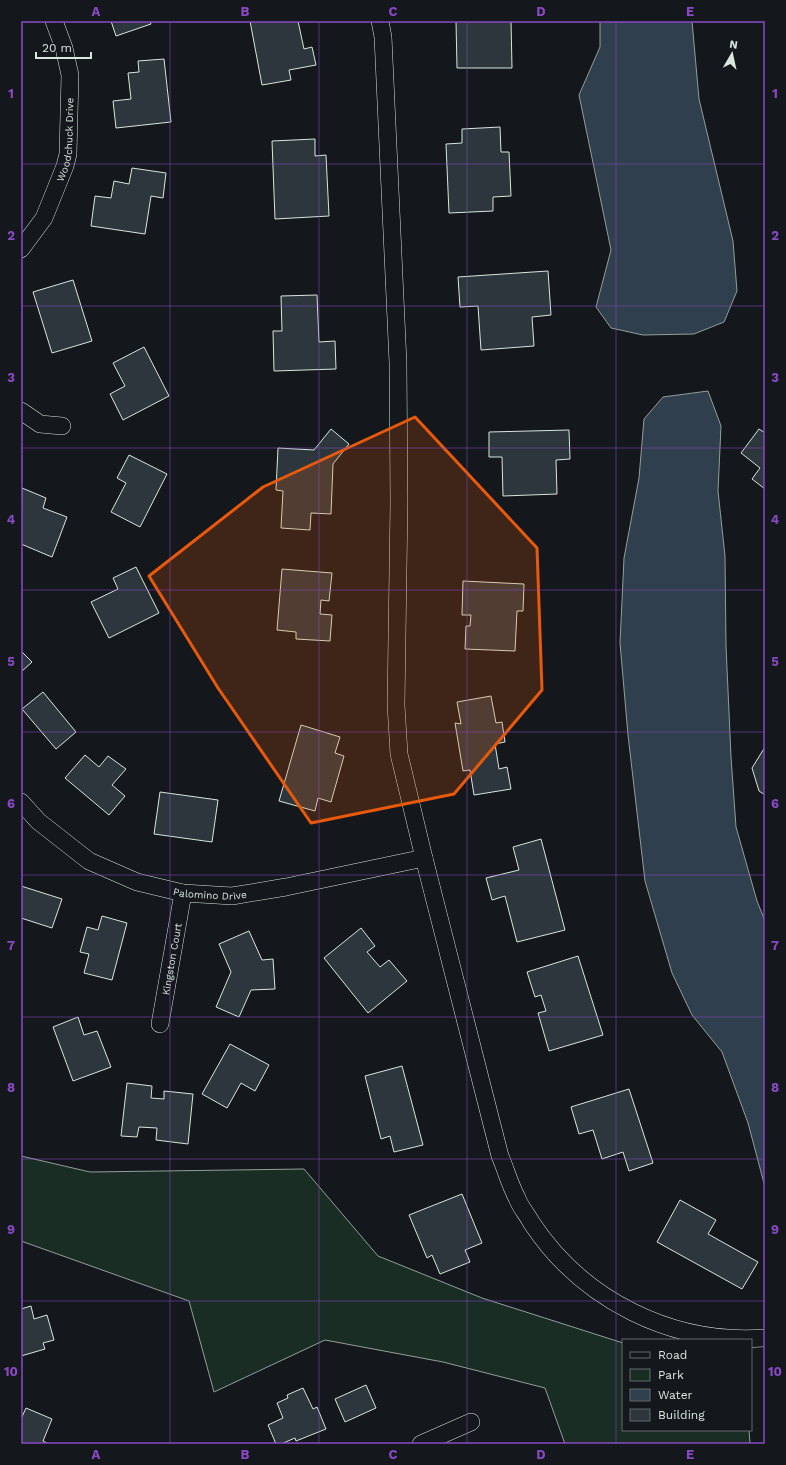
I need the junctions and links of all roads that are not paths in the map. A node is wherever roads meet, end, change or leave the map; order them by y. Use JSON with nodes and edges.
{"nodes":[{"id":1,"x":54,"y":21,"type":"edge"},
{"id":2,"x":380,"y":21,"type":"edge"},
{"id":3,"x":21,"y":249,"type":"edge"},
{"id":4,"x":21,"y":412,"type":"edge"},
{"id":5,"x":62,"y":426,"type":"dead end"},
{"id":6,"x":24,"y":813,"type":"edge"},
{"id":7,"x":424,"y":858,"type":"junction"},
{"id":8,"x":183,"y":893,"type":"junction"},
{"id":9,"x":160,"y":1024,"type":"dead end"},
{"id":10,"x":765,"y":1338,"type":"edge"},
{"id":11,"x":734,"y":1339,"type":"edge"},
{"id":12,"x":752,"y":1339,"type":"edge"},
{"id":13,"x":471,"y":1422,"type":"dead end"},
{"id":14,"x":421,"y":1444,"type":"edge"}],
"edges":[{"from":1,"to":3,"type":"street","name":"Woodchuck Drive"},
{"from":2,"to":7,"type":"street"},
{"from":4,"to":5,"type":"street"},
{"from":6,"to":8,"type":"street","name":"Palomino Drive"},
{"from":7,"to":8,"type":"street","name":"Palomino Drive"},
{"from":7,"to":11,"type":"street"},
{"from":8,"to":9,"type":"street","name":"Kingston Court"},
{"from":10,"to":12,"type":"street"},
{"from":13,"to":14,"type":"street"}]}
